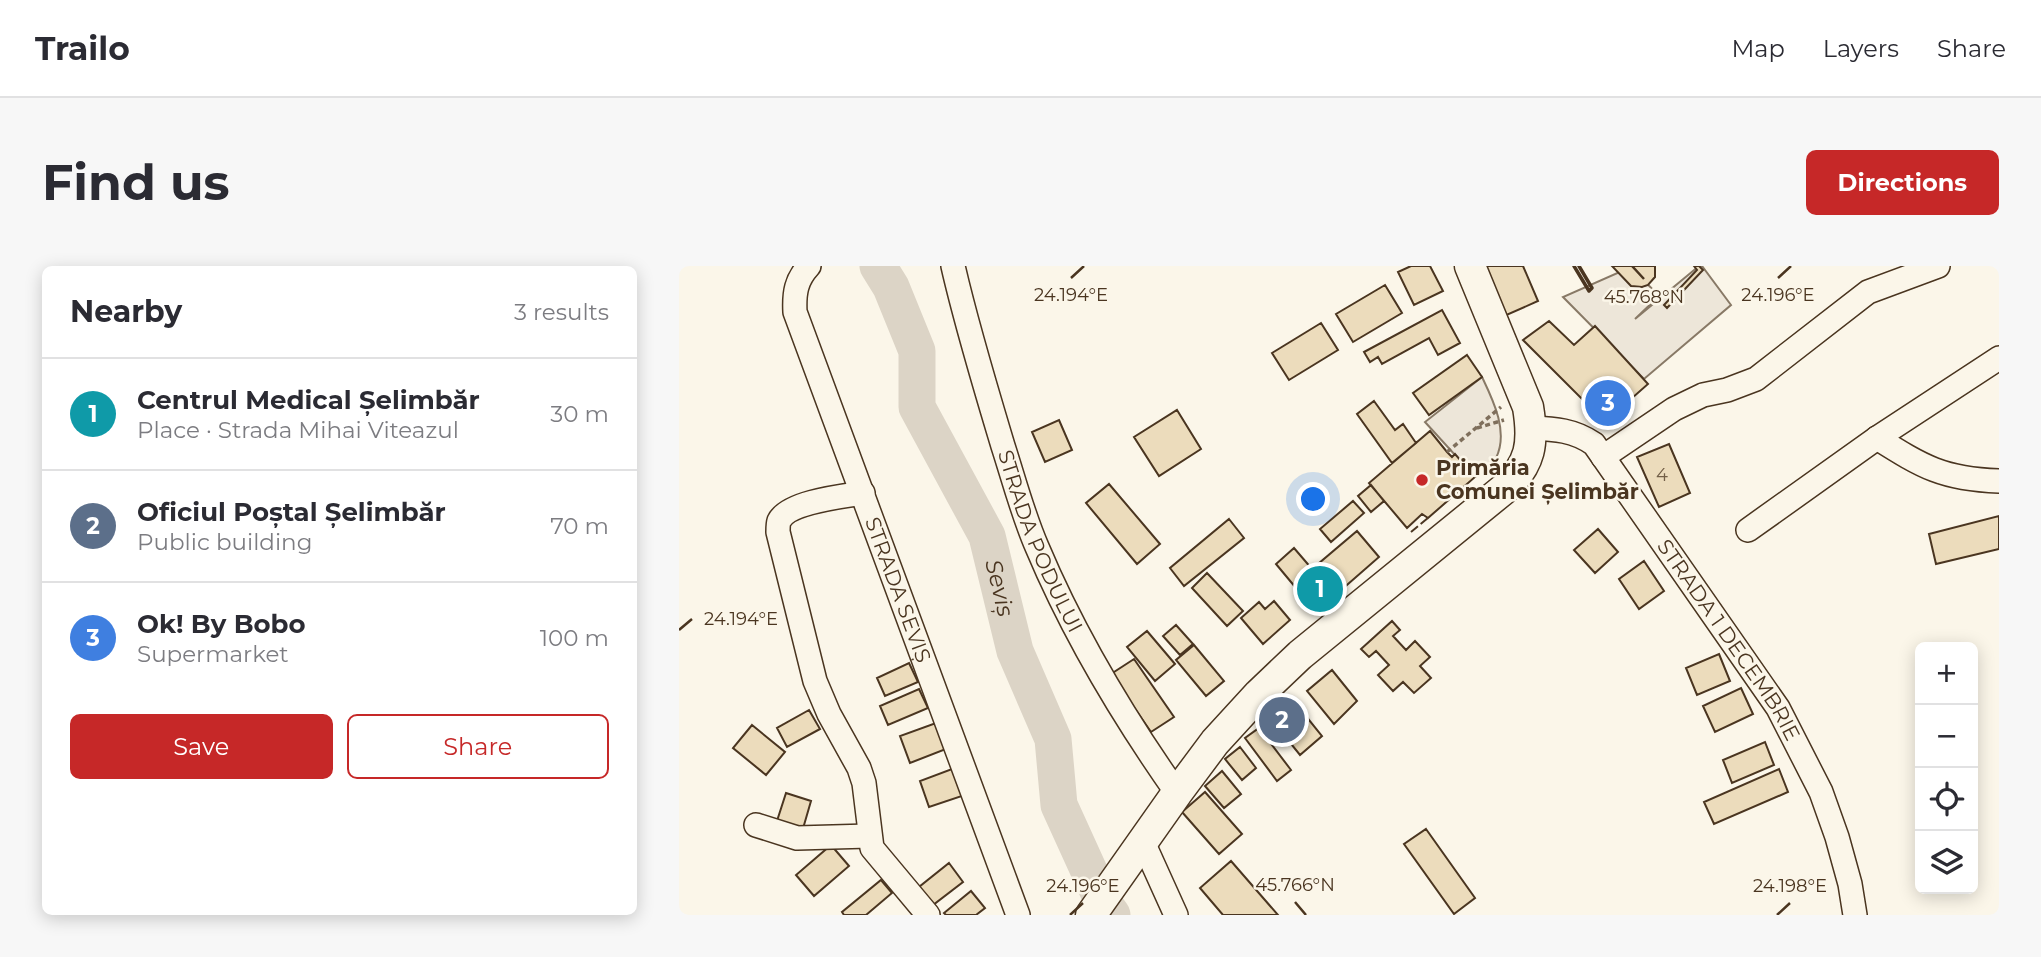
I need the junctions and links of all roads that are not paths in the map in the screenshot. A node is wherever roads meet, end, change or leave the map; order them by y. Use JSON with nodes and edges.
{"nodes":[{"id":1,"x":809,"y":266,"type":"edge"},
{"id":2,"x":953,"y":266,"type":"edge"},
{"id":3,"x":1470,"y":266,"type":"edge"},
{"id":4,"x":1938,"y":266,"type":"edge"},
{"id":5,"x":1999,"y":358,"type":"edge"},
{"id":6,"x":1518,"y":424,"type":"junction"},
{"id":7,"x":1877,"y":438,"type":"junction"},
{"id":8,"x":1603,"y":457,"type":"junction"},
{"id":9,"x":1999,"y":481,"type":"edge"},
{"id":10,"x":863,"y":493,"type":"junction"},
{"id":11,"x":1748,"y":530,"type":"dead end"},
{"id":12,"x":1177,"y":793,"type":"junction"},
{"id":13,"x":756,"y":825,"type":"dead end"},
{"id":14,"x":869,"y":836,"type":"junction"},
{"id":15,"x":1143,"y":842,"type":"junction"},
{"id":16,"x":928,"y":915,"type":"edge"},
{"id":17,"x":1018,"y":915,"type":"edge"},
{"id":18,"x":1091,"y":915,"type":"edge"},
{"id":19,"x":1176,"y":915,"type":"edge"},
{"id":20,"x":1855,"y":915,"type":"edge"}],
"edges":[{"from":1,"to":10,"type":"street","name":"STRADA SEVIȘ"},
{"from":2,"to":12,"type":"street","name":"STRADA PODULUI"},
{"from":3,"to":6,"type":"main road"},
{"from":4,"to":8,"type":"street"},
{"from":5,"to":7,"type":"street"},
{"from":6,"to":8,"type":"street","name":"STRADA 1 DECEMBRIE"},
{"from":6,"to":12,"type":"main road"},
{"from":7,"to":9,"type":"street"},
{"from":7,"to":11,"type":"street"},
{"from":8,"to":20,"type":"street","name":"STRADA 1 DECEMBRIE"},
{"from":10,"to":14,"type":"street"},
{"from":10,"to":17,"type":"street","name":"STRADA SEVIȘ"},
{"from":12,"to":15,"type":"main road"},
{"from":13,"to":14,"type":"street"},
{"from":14,"to":16,"type":"street"},
{"from":15,"to":18,"type":"main road"},
{"from":15,"to":19,"type":"street"}]}
